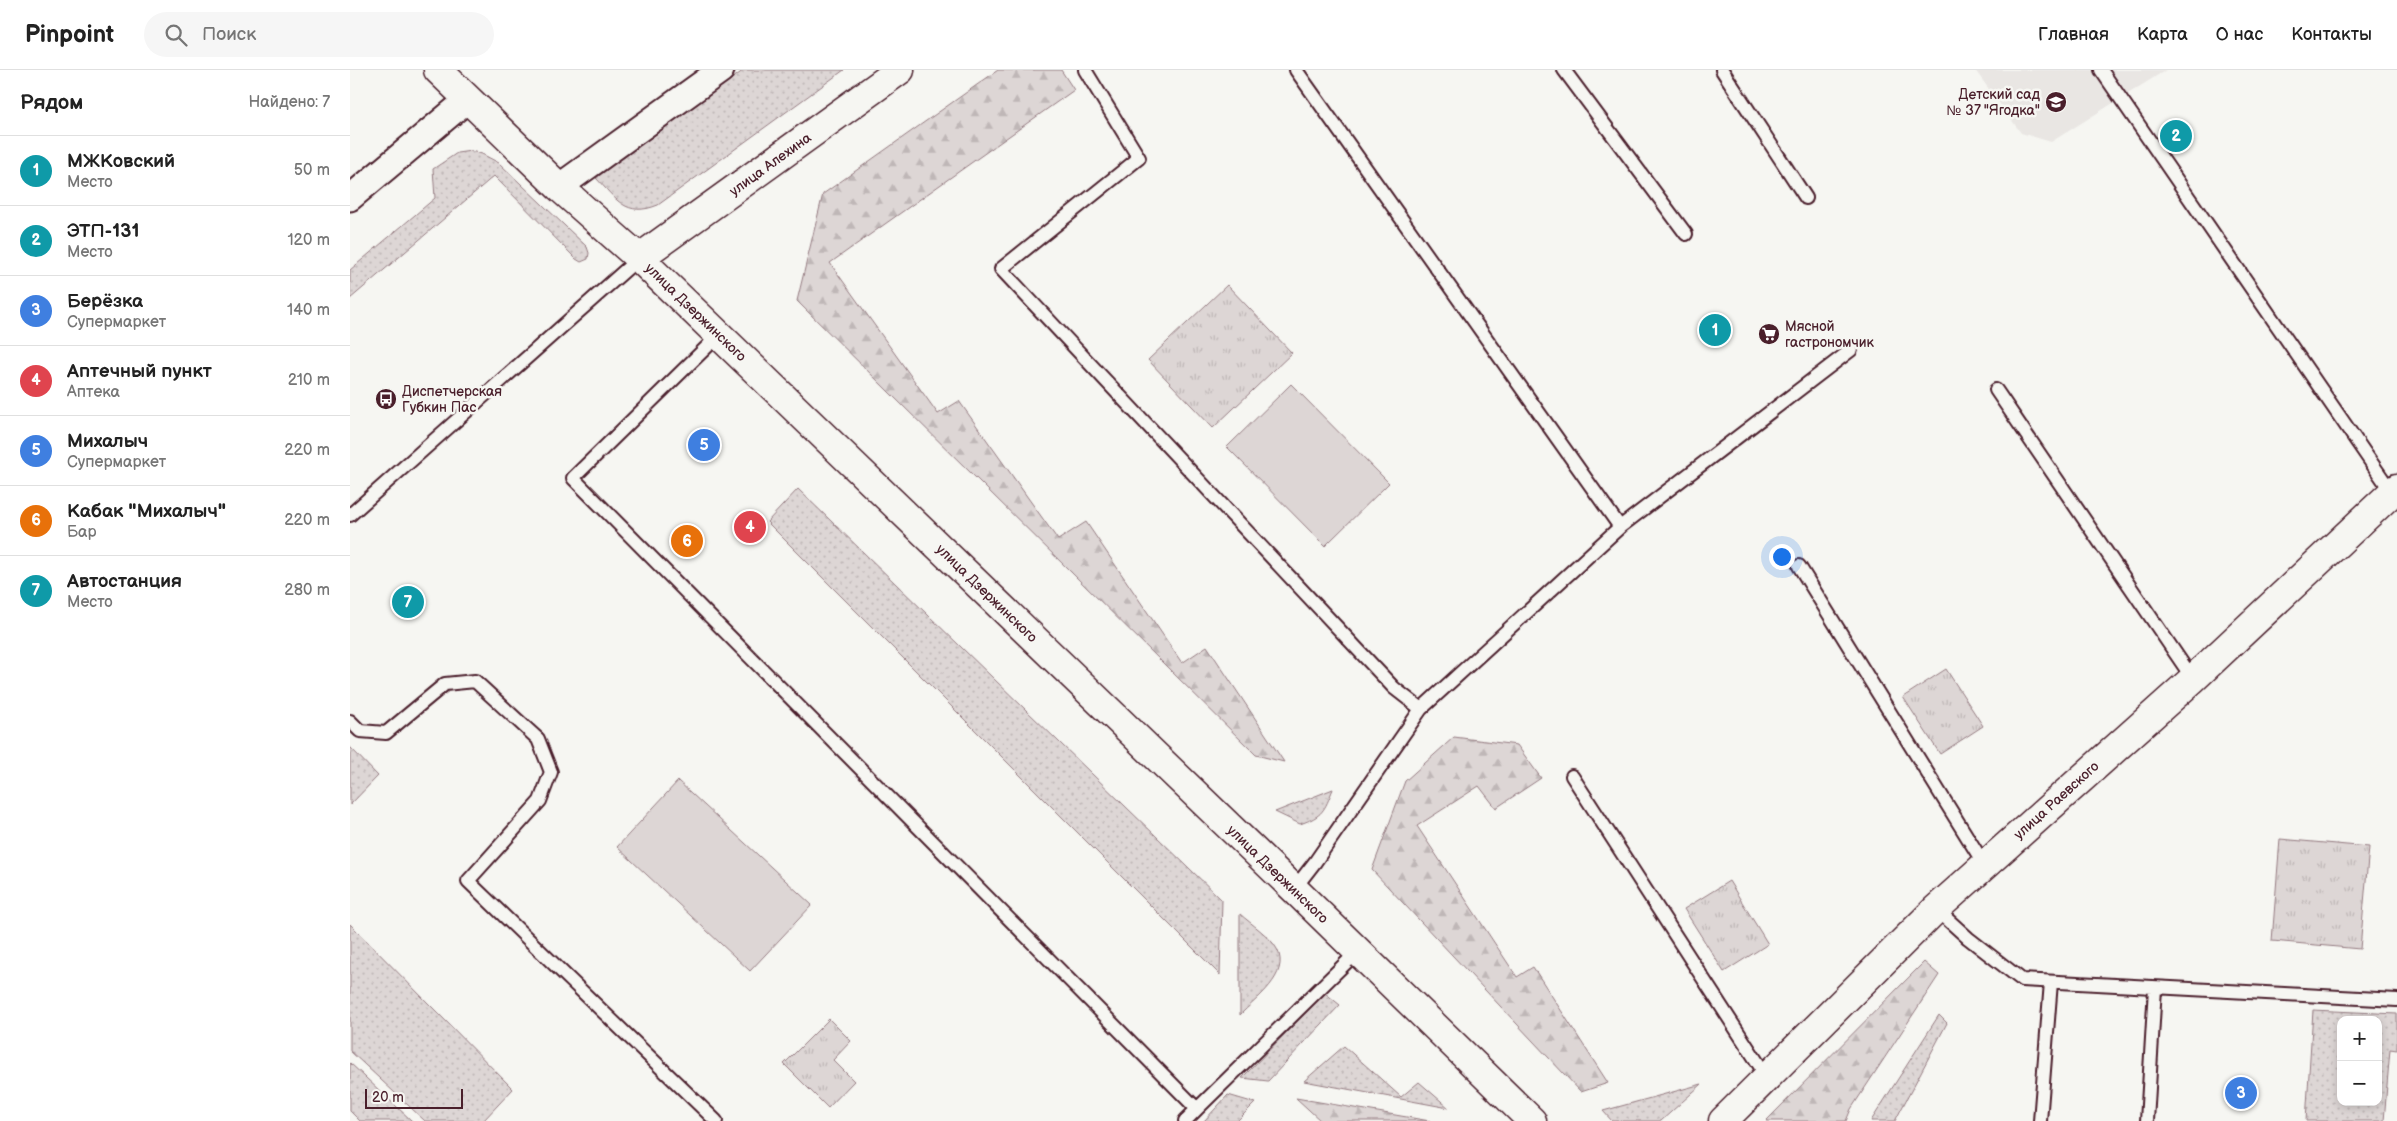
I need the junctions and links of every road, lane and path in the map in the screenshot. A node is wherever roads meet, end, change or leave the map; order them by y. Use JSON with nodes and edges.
{"nodes":[{"id":1,"x":438,"y":70,"type":"edge"},
{"id":2,"x":721,"y":70,"type":"edge"},
{"id":3,"x":900,"y":70,"type":"edge"},
{"id":4,"x":1086,"y":70,"type":"edge"},
{"id":5,"x":1296,"y":70,"type":"edge"},
{"id":6,"x":1564,"y":70,"type":"edge"},
{"id":7,"x":1722,"y":70,"type":"edge"},
{"id":8,"x":2101,"y":70,"type":"edge"},
{"id":9,"x":467,"y":100,"type":"junction"},
{"id":10,"x":559,"y":187,"type":"junction"},
{"id":11,"x":350,"y":198,"type":"edge"},
{"id":12,"x":1806,"y":198,"type":"dead end"},
{"id":13,"x":1686,"y":234,"type":"dead end"},
{"id":14,"x":639,"y":258,"type":"junction"},
{"id":15,"x":719,"y":335,"type":"junction"},
{"id":16,"x":1850,"y":350,"type":"dead end"},
{"id":17,"x":1996,"y":390,"type":"dead end"},
{"id":18,"x":2395,"y":493,"type":"edge"},
{"id":19,"x":350,"y":515,"type":"edge"},
{"id":20,"x":1620,"y":527,"type":"junction"},
{"id":21,"x":1799,"y":566,"type":"dead end"},
{"id":22,"x":2193,"y":679,"type":"junction"},
{"id":23,"x":1420,"y":708,"type":"junction"},
{"id":24,"x":350,"y":721,"type":"edge"},
{"id":25,"x":1572,"y":776,"type":"dead end"},
{"id":26,"x":1984,"y":864,"type":"junction"},
{"id":27,"x":1294,"y":888,"type":"junction"},
{"id":28,"x":1936,"y":909,"type":"junction"},
{"id":29,"x":1357,"y":952,"type":"junction"},
{"id":30,"x":2051,"y":982,"type":"junction"},
{"id":31,"x":2155,"y":988,"type":"junction"},
{"id":32,"x":2397,"y":1000,"type":"edge"},
{"id":33,"x":1767,"y":1078,"type":"junction"},
{"id":34,"x":1198,"y":1109,"type":"junction"},
{"id":35,"x":716,"y":1121,"type":"edge"},
{"id":36,"x":1186,"y":1121,"type":"edge"},
{"id":37,"x":1532,"y":1121,"type":"edge"},
{"id":38,"x":1722,"y":1121,"type":"edge"},
{"id":39,"x":2040,"y":1121,"type":"edge"},
{"id":40,"x":2147,"y":1121,"type":"edge"}],
"edges":[{"from":1,"to":9,"type":"main road","name":"улица Дзержинского"},
{"from":2,"to":10,"type":"street"},
{"from":3,"to":14,"type":"main road","name":"улица Алехина"},
{"from":4,"to":23,"type":"lane"},
{"from":5,"to":20,"type":"lane"},
{"from":6,"to":13,"type":"lane"},
{"from":7,"to":12,"type":"lane"},
{"from":8,"to":18,"type":"lane"},
{"from":9,"to":10,"type":"main road","name":"улица Дзержинского"},
{"from":9,"to":11,"type":"street"},
{"from":10,"to":14,"type":"main road","name":"улица Дзержинского"},
{"from":14,"to":15,"type":"main road","name":"улица Дзержинского"},
{"from":14,"to":19,"type":"lane"},
{"from":15,"to":27,"type":"main road","name":"улица Дзержинского"},
{"from":15,"to":34,"type":"lane"},
{"from":16,"to":20,"type":"lane"},
{"from":17,"to":22,"type":"lane"},
{"from":18,"to":22,"type":"main road","name":"улица Раевского"},
{"from":20,"to":23,"type":"lane"},
{"from":21,"to":26,"type":"lane"},
{"from":22,"to":26,"type":"main road","name":"улица Раевского"},
{"from":23,"to":27,"type":"lane"},
{"from":24,"to":35,"type":"lane"},
{"from":25,"to":33,"type":"lane"},
{"from":26,"to":28,"type":"main road","name":"улица Раевского"},
{"from":27,"to":29,"type":"main road","name":"улица Дзержинского"},
{"from":28,"to":30,"type":"lane"},
{"from":28,"to":33,"type":"main road","name":"улица Раевского"},
{"from":29,"to":34,"type":"lane"},
{"from":29,"to":37,"type":"main road","name":"улица Дзержинского"},
{"from":30,"to":31,"type":"lane"},
{"from":30,"to":39,"type":"lane"},
{"from":31,"to":32,"type":"lane"},
{"from":31,"to":40,"type":"lane"},
{"from":33,"to":38,"type":"main road","name":"улица Раевского"},
{"from":34,"to":36,"type":"lane"}]}
